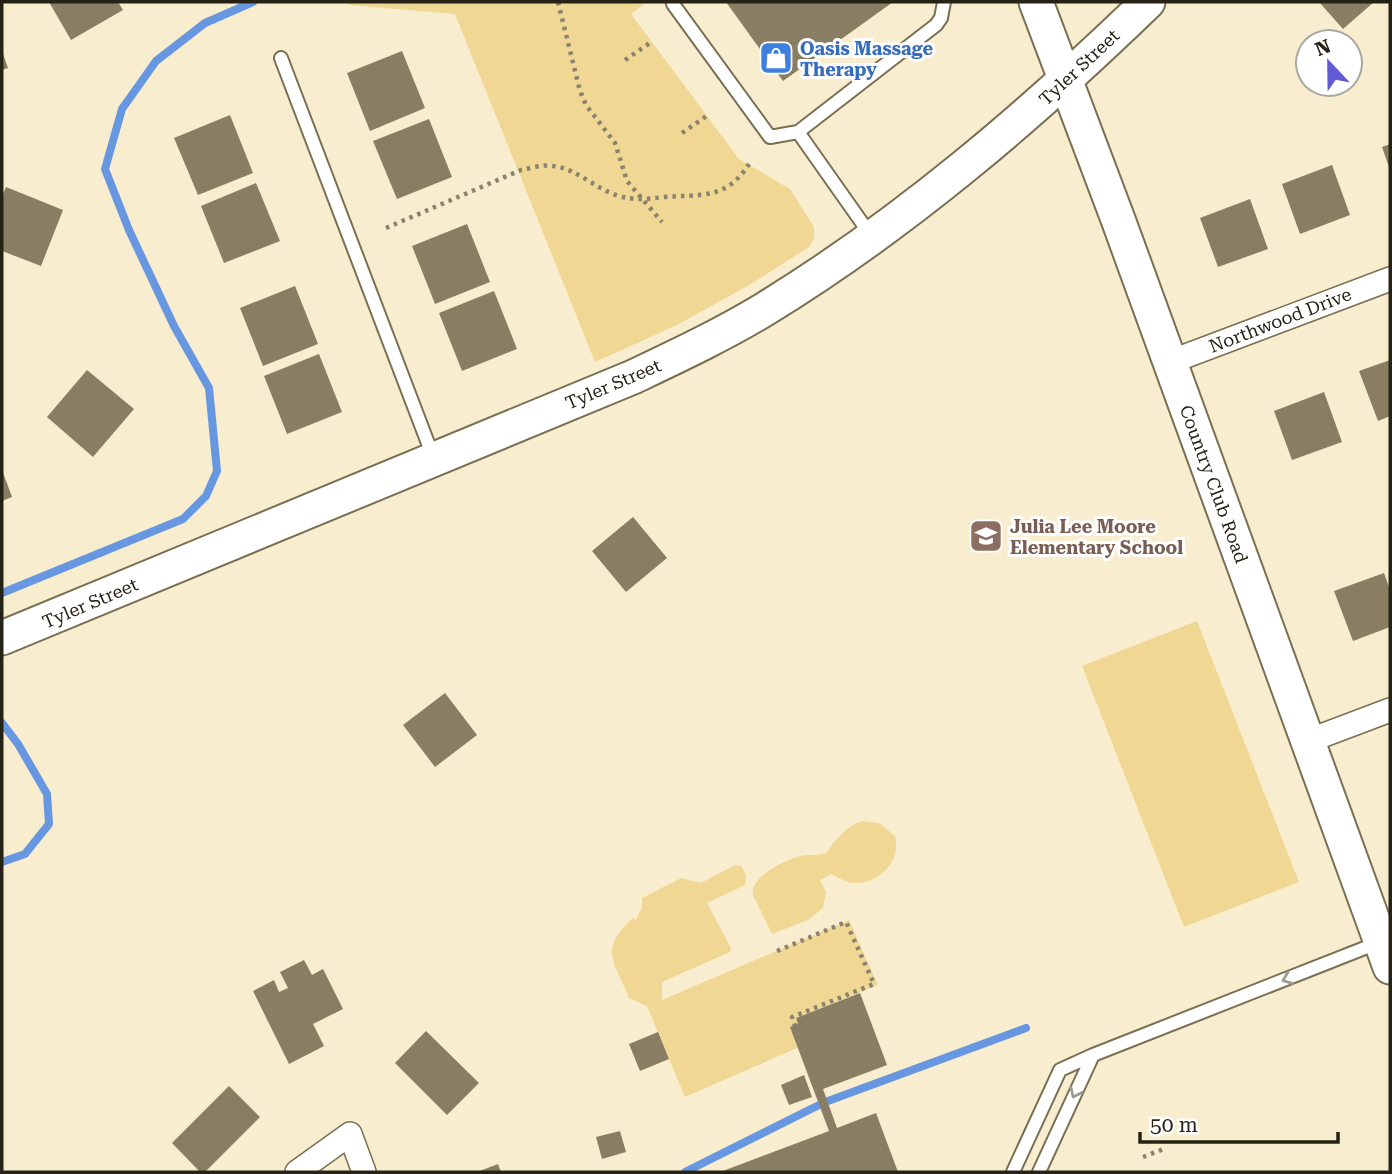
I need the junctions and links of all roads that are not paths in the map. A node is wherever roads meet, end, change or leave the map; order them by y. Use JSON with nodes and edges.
{"nodes":[{"id":1,"x":944,"y":2,"type":"edge"},
{"id":2,"x":1036,"y":2,"type":"edge"},
{"id":3,"x":1148,"y":2,"type":"edge"},
{"id":4,"x":673,"y":4,"type":"dead end"},
{"id":5,"x":281,"y":58,"type":"dead end"},
{"id":6,"x":1067,"y":80,"type":"junction"},
{"id":7,"x":798,"y":132,"type":"junction"},
{"id":8,"x":873,"y":237,"type":"junction"},
{"id":9,"x":1390,"y":279,"type":"edge"},
{"id":10,"x":1170,"y":362,"type":"junction"},
{"id":11,"x":434,"y":459,"type":"junction"},
{"id":12,"x":2,"y":638,"type":"edge"},
{"id":13,"x":1390,"y":710,"type":"edge"},
{"id":14,"x":1308,"y":741,"type":"junction"},
{"id":15,"x":1385,"y":955,"type":"edge"},
{"id":16,"x":1093,"y":1055,"type":"junction"},
{"id":17,"x":297,"y":1172,"type":"edge"},
{"id":18,"x":364,"y":1172,"type":"edge"},
{"id":19,"x":1013,"y":1172,"type":"edge"},
{"id":20,"x":1039,"y":1172,"type":"edge"}],
"edges":[{"from":1,"to":7,"type":"lane"},
{"from":2,"to":6,"type":"street","name":"Country Club Road"},
{"from":3,"to":6,"type":"street","name":"Tyler Street"},
{"from":4,"to":7,"type":"lane"},
{"from":5,"to":11,"type":"lane"},
{"from":6,"to":8,"type":"street","name":"Tyler Street"},
{"from":6,"to":10,"type":"street","name":"Country Club Road"},
{"from":7,"to":8,"type":"lane"},
{"from":8,"to":11,"type":"street","name":"Tyler Street"},
{"from":9,"to":10,"type":"street","name":"Northwood Drive"},
{"from":10,"to":14,"type":"street","name":"Country Club Road"},
{"from":11,"to":12,"type":"street","name":"Tyler Street"},
{"from":13,"to":14,"type":"street"},
{"from":14,"to":15,"type":"street","name":"Country Club Road"},
{"from":15,"to":16,"type":"lane","one_way":true},
{"from":16,"to":19,"type":"lane"},
{"from":16,"to":20,"type":"lane","one_way":true},
{"from":17,"to":18,"type":"street"}]}
